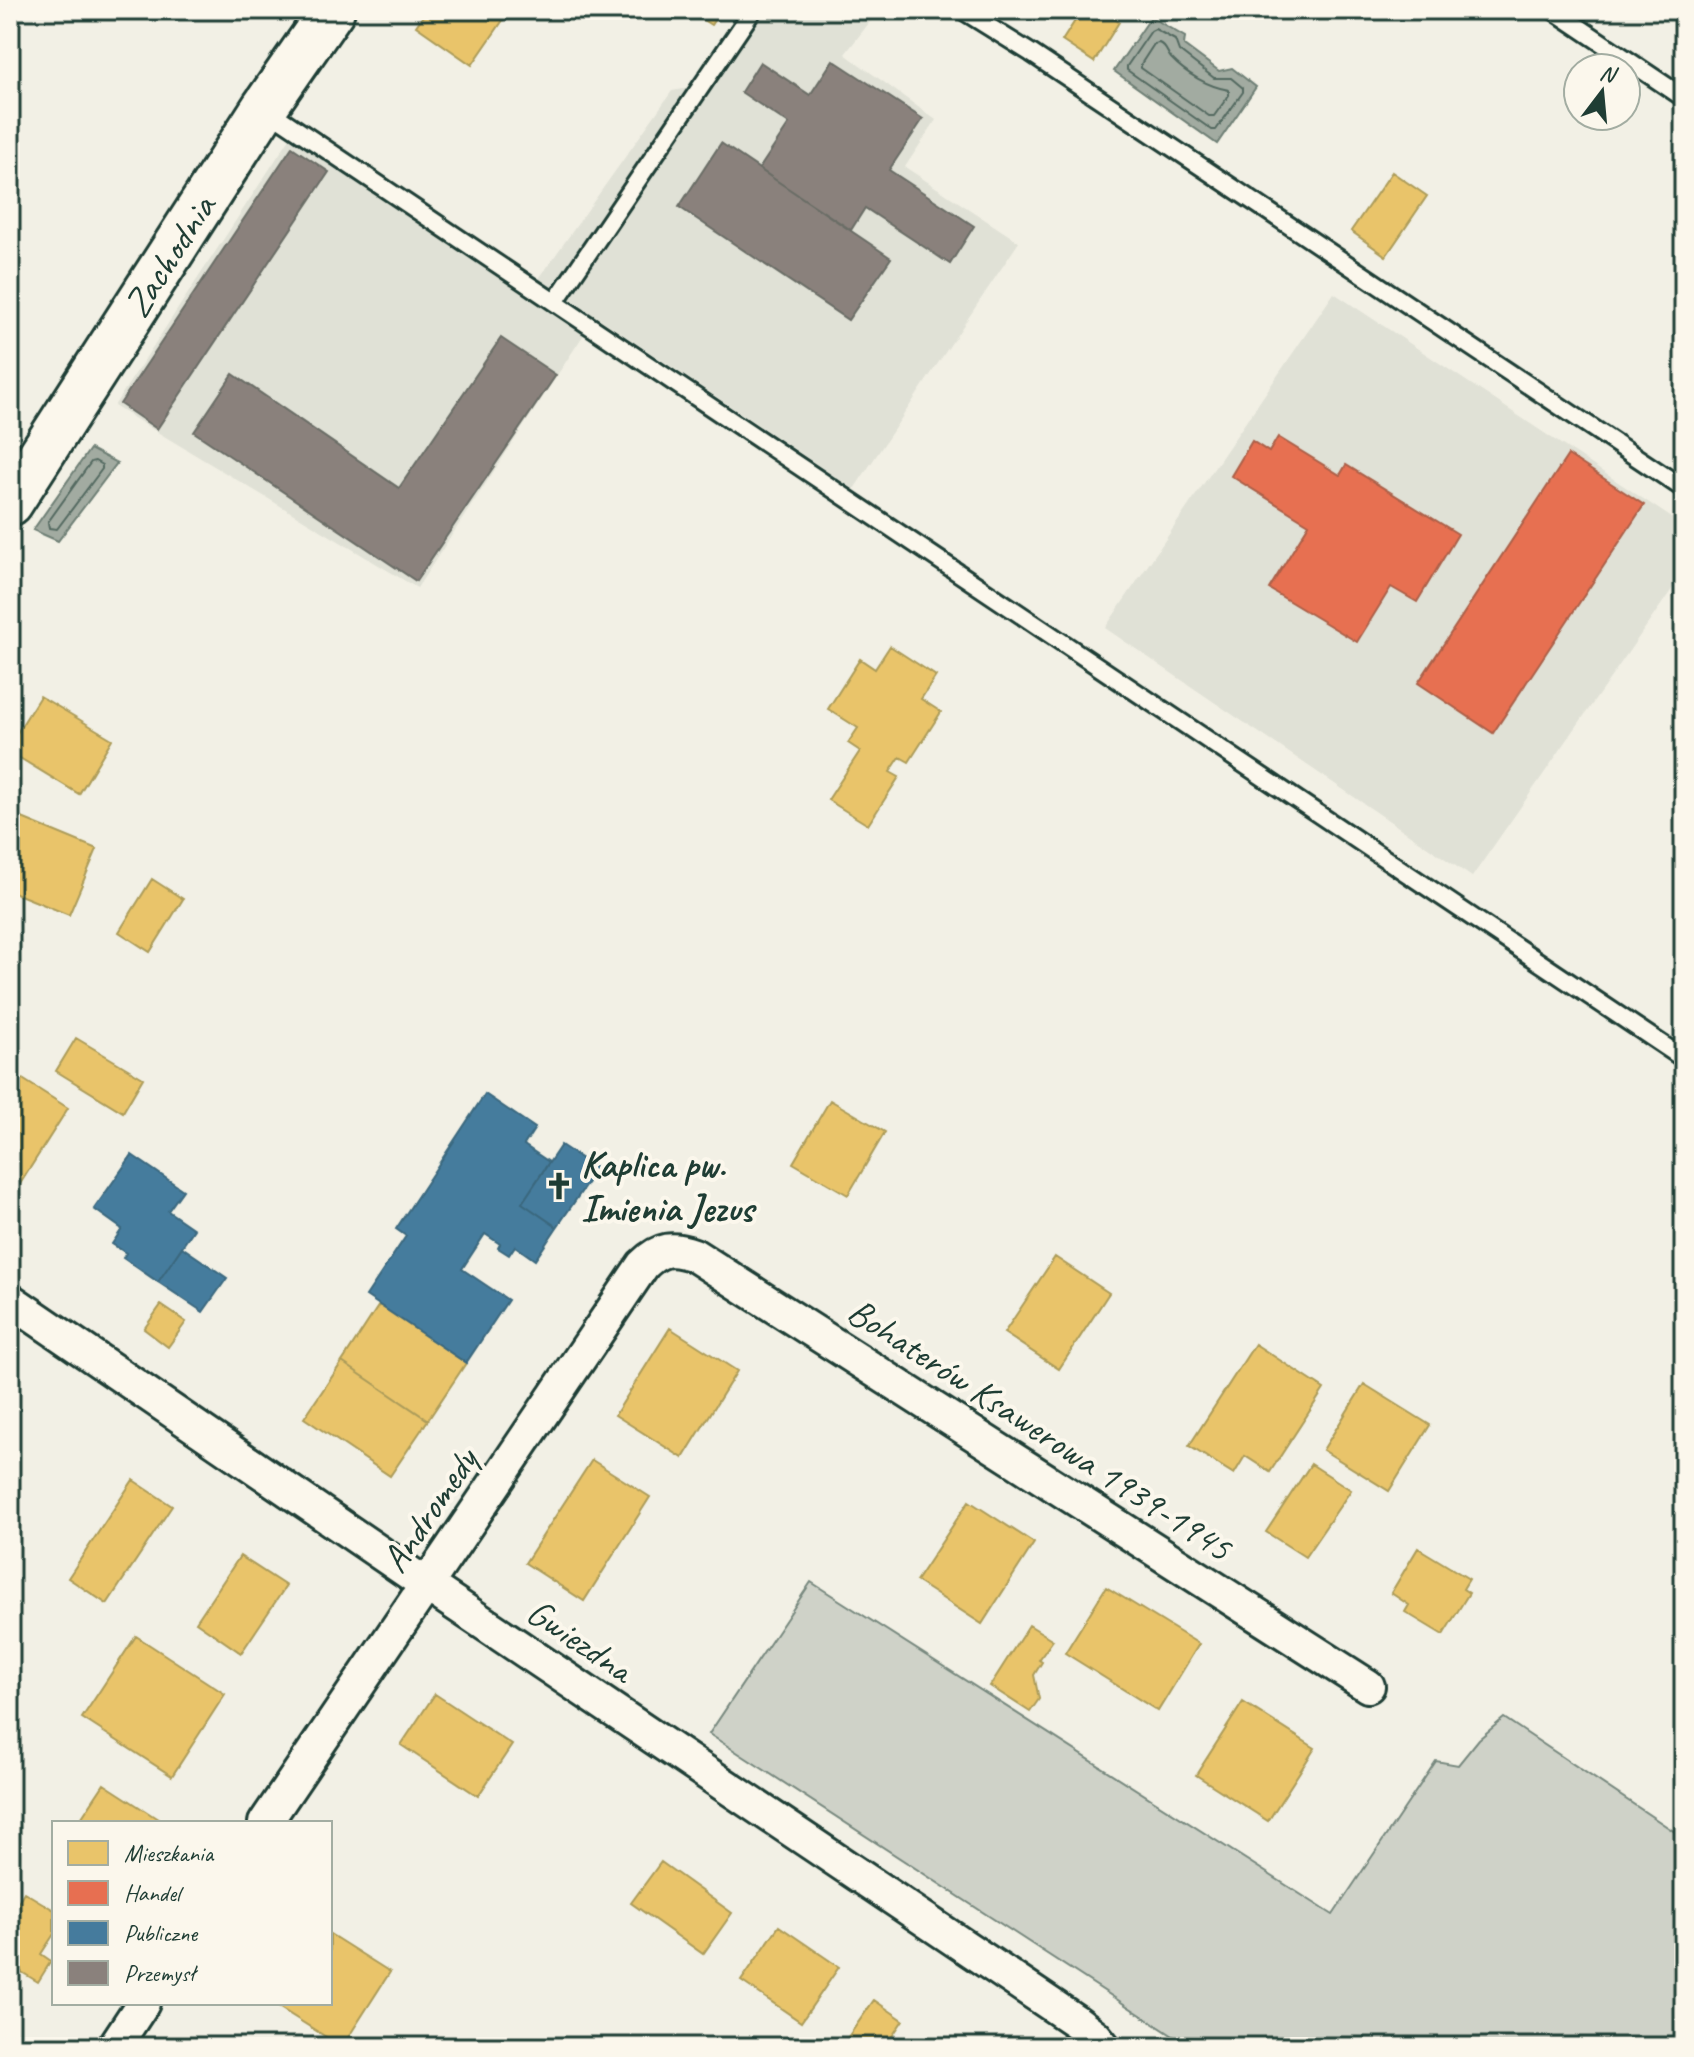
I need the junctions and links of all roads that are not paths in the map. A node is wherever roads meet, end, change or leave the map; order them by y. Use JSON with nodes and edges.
{"nodes":[{"id":1,"x":332,"y":10,"type":"edge"},
{"id":2,"x":753,"y":10,"type":"edge"},
{"id":3,"x":962,"y":10,"type":"edge"},
{"id":4,"x":1553,"y":10,"type":"edge"},
{"id":5,"x":1684,"y":98,"type":"edge"},
{"id":6,"x":264,"y":108,"type":"junction"},
{"id":7,"x":555,"y":302,"type":"junction"},
{"id":8,"x":1684,"y":489,"type":"edge"},
{"id":9,"x":10,"y":503,"type":"edge"},
{"id":10,"x":1684,"y":1059,"type":"edge"},
{"id":11,"x":666,"y":1249,"type":"joint"},
{"id":12,"x":10,"y":1300,"type":"edge"},
{"id":13,"x":427,"y":1585,"type":"junction"},
{"id":14,"x":1368,"y":1686,"type":"dead end"},
{"id":15,"x":266,"y":1821,"type":"edge"},
{"id":16,"x":142,"y":2005,"type":"edge"},
{"id":17,"x":114,"y":2047,"type":"edge"},
{"id":18,"x":1104,"y":2047,"type":"edge"}],
"edges":[{"from":1,"to":6,"type":"street","name":"Zachodnia"},
{"from":2,"to":7,"type":"lane"},
{"from":3,"to":8,"type":"lane"},
{"from":4,"to":5,"type":"lane"},
{"from":6,"to":7,"type":"lane"},
{"from":6,"to":9,"type":"street","name":"Zachodnia"},
{"from":7,"to":10,"type":"lane"},
{"from":11,"to":13,"type":"street","name":"Andromedy"},
{"from":11,"to":14,"type":"street","name":"Bohaterów Ksawerowa 1939-1945"},
{"from":12,"to":13,"type":"street","name":"Gwiezdna"},
{"from":13,"to":15,"type":"street","name":"Andromedy"},
{"from":13,"to":18,"type":"street","name":"Gwiezdna"},
{"from":16,"to":17,"type":"street"}]}
